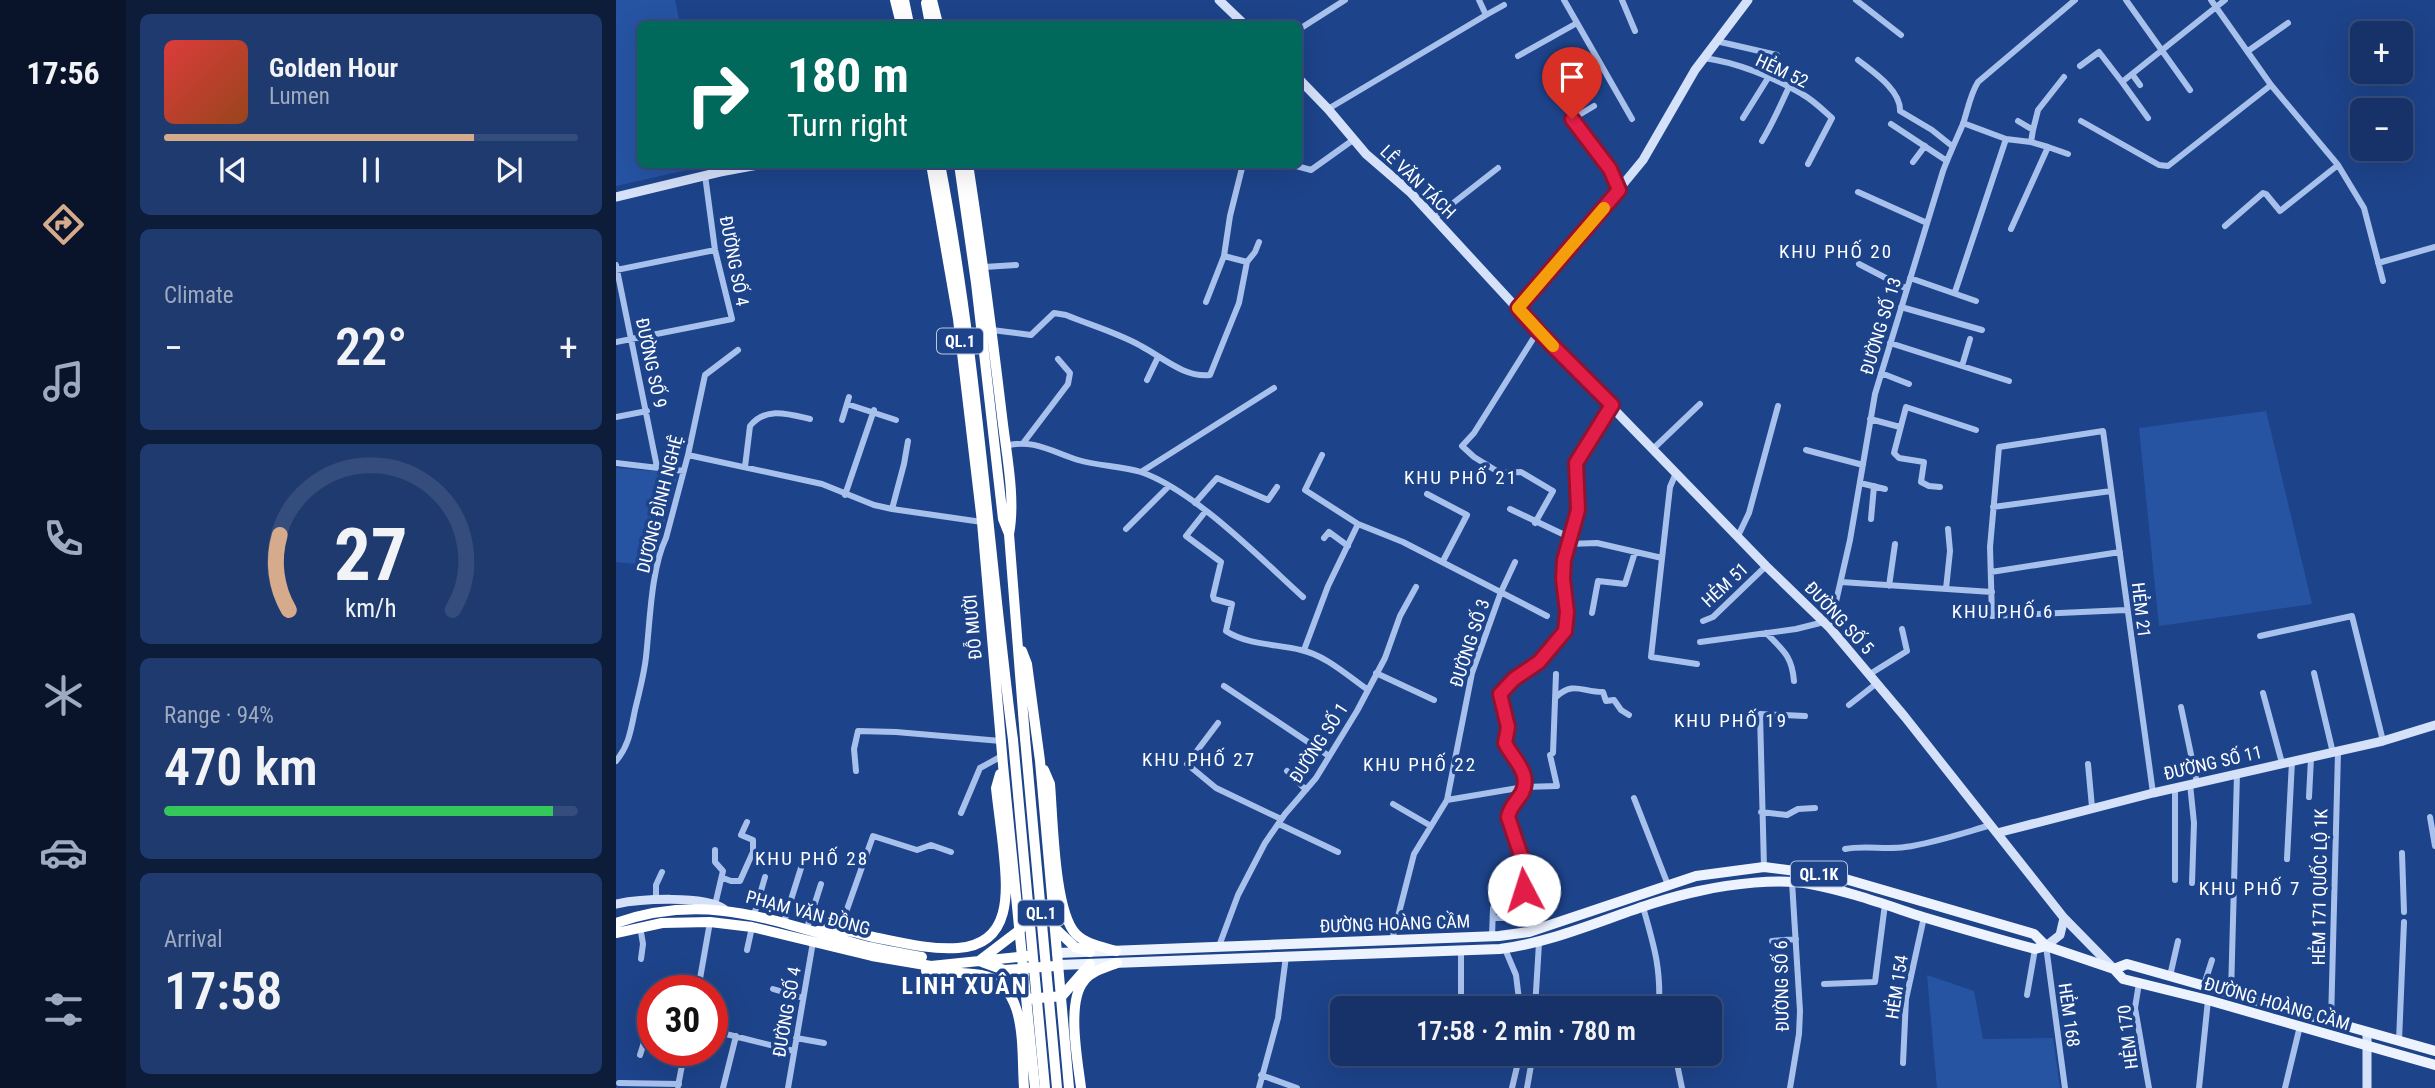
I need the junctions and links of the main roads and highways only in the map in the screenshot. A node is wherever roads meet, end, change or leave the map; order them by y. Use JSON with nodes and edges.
{"nodes":[{"id":1,"x":895,"y":0,"type":"edge"},
{"id":2,"x":904,"y":0,"type":"edge"},
{"id":3,"x":925,"y":0,"type":"edge"},
{"id":4,"x":932,"y":0,"type":"edge"},
{"id":5,"x":1219,"y":0,"type":"edge"},
{"id":6,"x":1746,"y":1,"type":"edge"},
{"id":7,"x":900,"y":21,"type":"edge"},
{"id":8,"x":908,"y":21,"type":"edge"},
{"id":9,"x":929,"y":21,"type":"edge"},
{"id":10,"x":937,"y":21,"type":"edge"},
{"id":11,"x":1241,"y":21,"type":"edge"},
{"id":12,"x":1302,"y":85,"type":"edge"},
{"id":13,"x":744,"y":168,"type":"edge"},
{"id":14,"x":932,"y":168,"type":"edge"},
{"id":15,"x":941,"y":168,"type":"edge"},
{"id":16,"x":960,"y":168,"type":"edge"},
{"id":17,"x":969,"y":168,"type":"edge"},
{"id":18,"x":616,"y":197,"type":"edge"},
{"id":19,"x":1518,"y":308,"type":"junction"},
{"id":20,"x":986,"y":522,"type":"junction"},
{"id":21,"x":1009,"y":534,"type":"junction"},
{"id":22,"x":987,"y":587,"type":"junction"},
{"id":23,"x":997,"y":603,"type":"junction"},
{"id":24,"x":1018,"y":642,"type":"junction"},
{"id":25,"x":1002,"y":651,"type":"junction"},
{"id":26,"x":995,"y":663,"type":"junction"},
{"id":27,"x":2435,"y":725,"type":"edge"},
{"id":28,"x":1002,"y":761,"type":"junction"},
{"id":29,"x":1040,"y":761,"type":"junction"},
{"id":30,"x":1994,"y":829,"type":"junction"},
{"id":31,"x":616,"y":904,"type":"edge"},
{"id":32,"x":720,"y":907,"type":"junction"},
{"id":33,"x":2064,"y":918,"type":"junction"},
{"id":34,"x":616,"y":923,"type":"edge"},
{"id":35,"x":1054,"y":928,"type":"junction"},
{"id":36,"x":1019,"y":929,"type":"junction"},
{"id":37,"x":616,"y":933,"type":"edge"},
{"id":38,"x":812,"y":934,"type":"junction"},
{"id":39,"x":2046,"y":946,"type":"junction"},
{"id":40,"x":1022,"y":956,"type":"junction"},
{"id":41,"x":1117,"y":957,"type":"junction"},
{"id":42,"x":1090,"y":958,"type":"junction"},
{"id":43,"x":1058,"y":959,"type":"junction"},
{"id":44,"x":979,"y":961,"type":"junction"},
{"id":45,"x":2114,"y":969,"type":"junction"},
{"id":46,"x":1023,"y":970,"type":"junction"},
{"id":47,"x":1062,"y":996,"type":"junction"},
{"id":48,"x":1028,"y":999,"type":"junction"},
{"id":49,"x":2367,"y":1033,"type":"junction"},
{"id":50,"x":2366,"y":1045,"type":"junction"},
{"id":51,"x":2435,"y":1051,"type":"edge"},
{"id":52,"x":2435,"y":1065,"type":"edge"},
{"id":53,"x":1024,"y":1088,"type":"edge"},
{"id":54,"x":1035,"y":1088,"type":"edge"},
{"id":55,"x":1045,"y":1088,"type":"edge"},
{"id":56,"x":1057,"y":1088,"type":"edge"},
{"id":57,"x":1069,"y":1088,"type":"edge"},
{"id":58,"x":1081,"y":1088,"type":"edge"},
{"id":59,"x":2367,"y":1088,"type":"edge"}],
"edges":[{"from":1,"to":7,"type":"highway"},
{"from":2,"to":8,"type":"highway"},
{"from":3,"to":9,"type":"highway"},
{"from":4,"to":10,"type":"highway"},
{"from":5,"to":11,"type":"main road"},
{"from":6,"to":19,"type":"main road"},
{"from":12,"to":19,"type":"main road","name":"LÊ VĂN TÁCH"},
{"from":13,"to":18,"type":"main road"},
{"from":14,"to":20,"type":"highway","name":"ĐỖ MƯỜI","number":"QL.1"},
{"from":15,"to":20,"type":"highway","name":"ĐỖ MƯỜI","number":"QL.1"},
{"from":16,"to":21,"type":"highway","number":"QL.1"},
{"from":17,"to":21,"type":"highway","number":"QL.1"},
{"from":19,"to":30,"type":"main road","name":"ĐƯỜNG SỐ 5"},
{"from":20,"to":22,"type":"highway","name":"ĐỖ MƯỜI","number":"QL.1"},
{"from":20,"to":23,"type":"highway","name":"ĐỖ MƯỜI","number":"QL.1"},
{"from":21,"to":24,"type":"highway","number":"QL.1"},
{"from":22,"to":23,"type":"highway","number":"QL.1"},
{"from":22,"to":26,"type":"highway","name":"ĐỖ MƯỜI","number":"QL.1"},
{"from":23,"to":25,"type":"highway","name":"ĐỖ MƯỜI","number":"QL.1"},
{"from":24,"to":29,"type":"highway","number":"QL.1"},
{"from":24,"to":56,"type":"highway","number":"QL.1","bridge":true},
{"from":25,"to":26,"type":"highway"},
{"from":25,"to":55,"type":"highway","name":"ĐỖ MƯỜI","number":"QL.1","bridge":true},
{"from":26,"to":28,"type":"highway","name":"ĐỖ MƯỜI","number":"QL.1"},
{"from":27,"to":30,"type":"main road","name":"ĐƯỜNG SỐ 11"},
{"from":28,"to":36,"type":"highway","name":"ĐỖ MƯỜI","number":"QL.1"},
{"from":28,"to":38,"type":"highway"},
{"from":29,"to":35,"type":"highway","number":"QL.1"},
{"from":29,"to":41,"type":"highway"},
{"from":30,"to":33,"type":"main road","name":"ĐƯỜNG SỐ 5"},
{"from":31,"to":32,"type":"main road"},
{"from":32,"to":34,"type":"highway","name":"PHẠM VĂN ĐỒNG"},
{"from":32,"to":38,"type":"highway","name":"PHẠM VĂN ĐỒNG"},
{"from":33,"to":39,"type":"main road"},
{"from":33,"to":45,"type":"main road","name":"ĐƯỜNG SỐ 5"},
{"from":35,"to":36,"type":"highway"},
{"from":35,"to":42,"type":"highway"},
{"from":35,"to":43,"type":"highway","number":"QL.1"},
{"from":36,"to":40,"type":"highway","name":"ĐỖ MƯỜI","number":"QL.1"},
{"from":36,"to":44,"type":"highway"},
{"from":37,"to":38,"type":"highway","name":"PHẠM VĂN ĐỒNG"},
{"from":38,"to":44,"type":"highway","name":"PHẠM VĂN ĐỒNG"},
{"from":38,"to":53,"type":"highway"},
{"from":39,"to":41,"type":"main road","name":"ĐƯỜNG HOÀNG CẦM","number":"QL.1K"},
{"from":39,"to":41,"type":"main road","name":"ĐƯỜNG HOÀNG CẦM","number":"QL.1K"},
{"from":39,"to":45,"type":"main road","name":"ĐƯỜNG HOÀNG CẦM","number":"QL.1K"},
{"from":40,"to":43,"type":"highway","name":"PHẠM VĂN ĐỒNG"},
{"from":40,"to":44,"type":"highway","name":"PHẠM VĂN ĐỒNG"},
{"from":40,"to":46,"type":"highway","name":"ĐỖ MƯỜI","number":"QL.1"},
{"from":41,"to":42,"type":"main road","name":"ĐƯỜNG HOÀNG CẦM","number":"QL.1K"},
{"from":41,"to":58,"type":"highway"},
{"from":42,"to":43,"type":"main road","name":"ĐƯỜNG HOÀNG CẦM","number":"QL.1K"},
{"from":42,"to":47,"type":"highway"},
{"from":43,"to":46,"type":"highway","name":"PHẠM VĂN ĐỒNG"},
{"from":43,"to":47,"type":"highway","number":"QL.1"},
{"from":44,"to":46,"type":"highway","name":"PHẠM VĂN ĐỒNG"},
{"from":44,"to":48,"type":"highway"},
{"from":45,"to":49,"type":"main road","name":"ĐƯỜNG HOÀNG CẦM","number":"QL.1K"},
{"from":45,"to":50,"type":"main road","name":"ĐƯỜNG HOÀNG CẦM","number":"QL.1K"},
{"from":46,"to":48,"type":"highway","name":"ĐỖ MƯỜI","number":"QL.1"},
{"from":47,"to":48,"type":"highway"},
{"from":47,"to":57,"type":"highway","number":"QL.1"},
{"from":48,"to":54,"type":"highway","name":"ĐỖ MƯỜI","number":"QL.1"},
{"from":49,"to":50,"type":"main road"},
{"from":49,"to":51,"type":"main road","name":"ĐƯỜNG HOÀNG CẦM","number":"QL.1K"},
{"from":50,"to":52,"type":"main road","name":"ĐƯỜNG HOÀNG CẦM","number":"QL.1K"},
{"from":50,"to":59,"type":"main road"}]}
